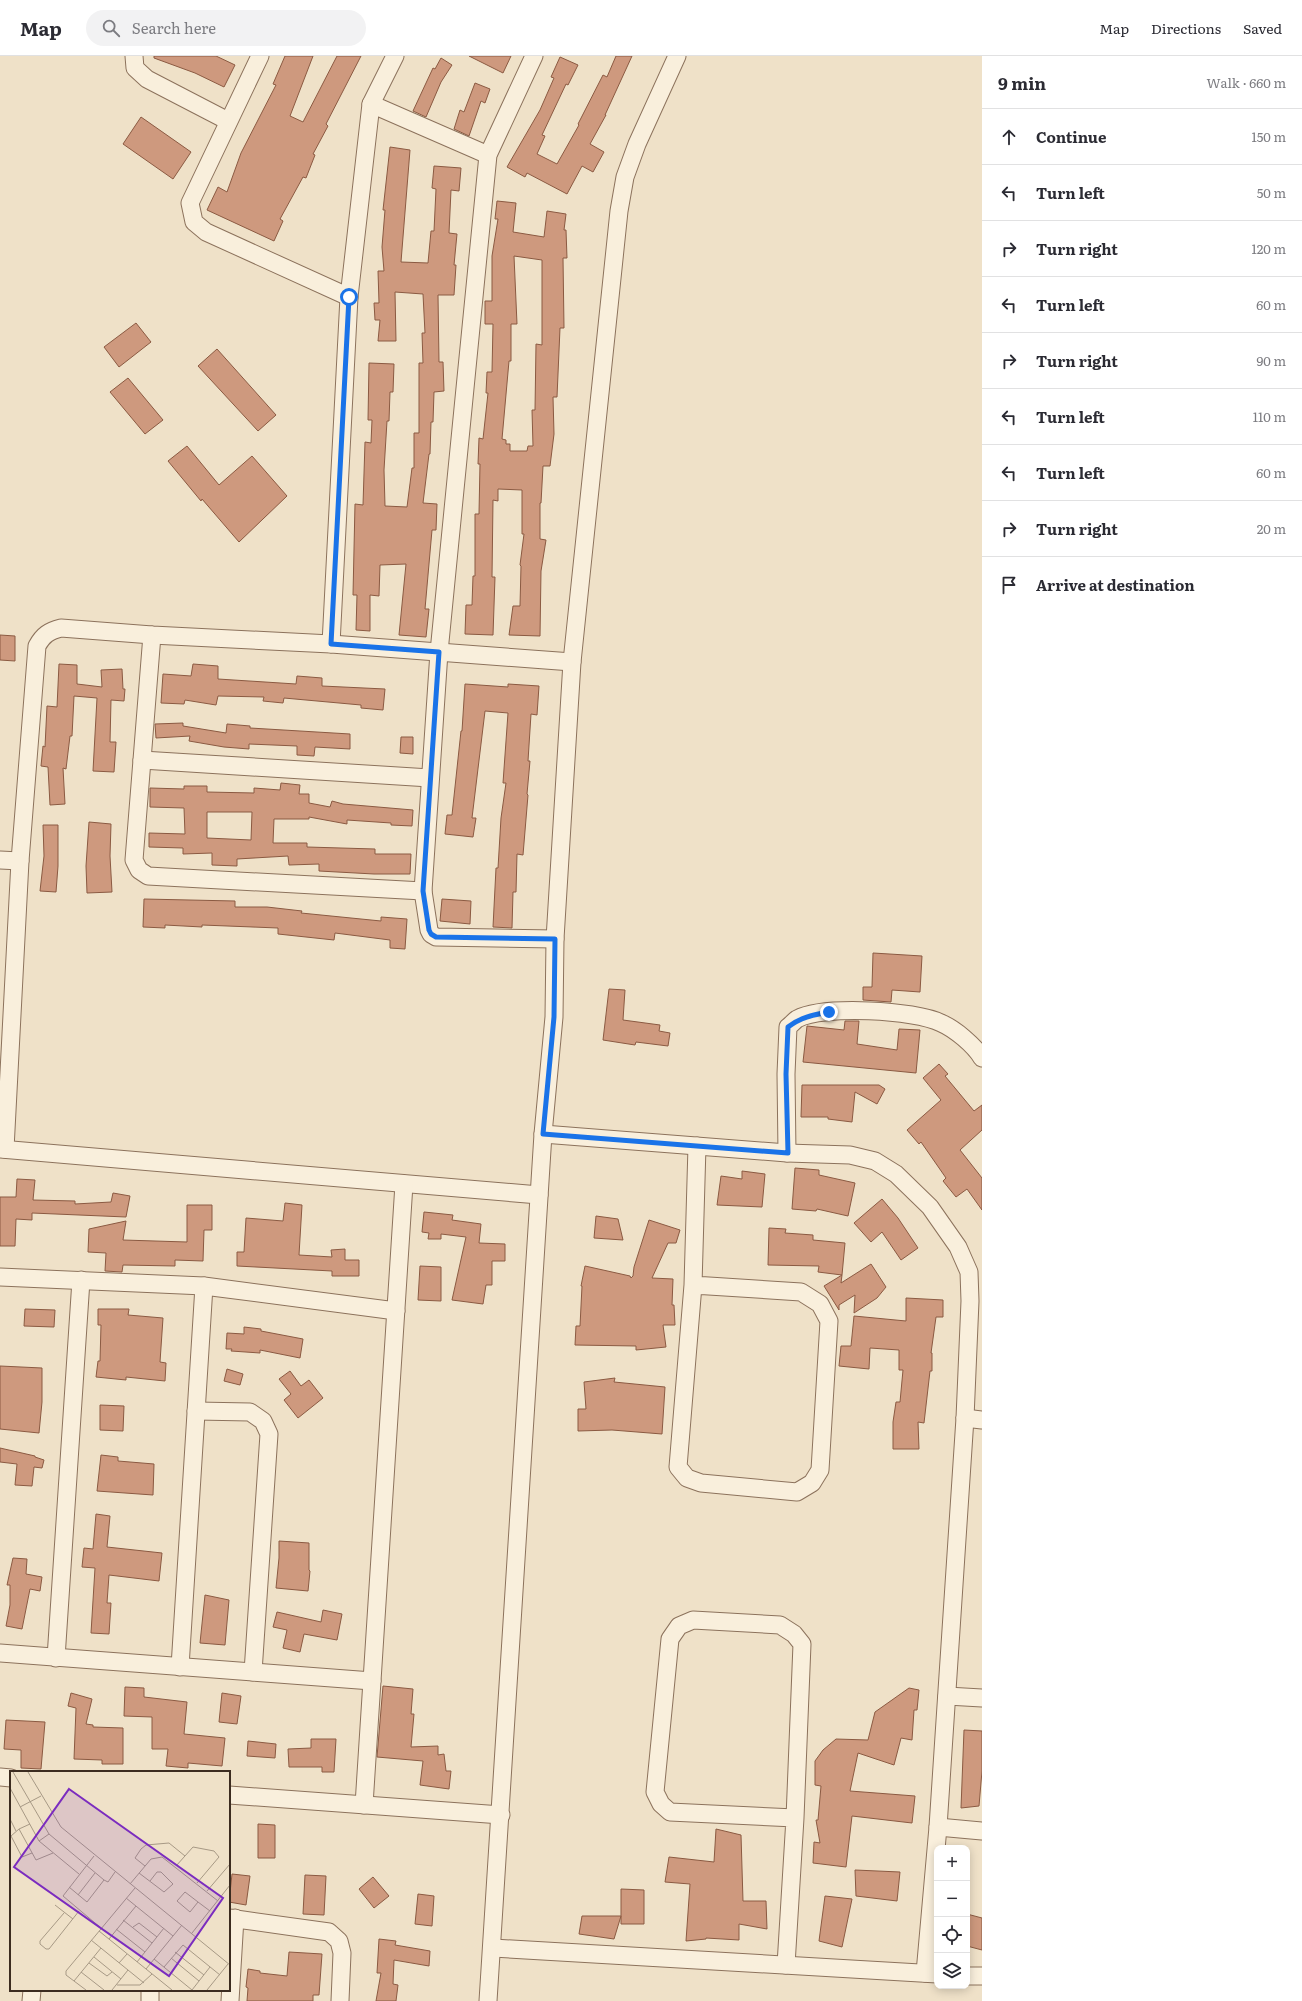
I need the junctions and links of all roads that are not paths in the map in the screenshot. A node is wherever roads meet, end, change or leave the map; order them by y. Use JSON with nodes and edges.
{"nodes":[{"id":1,"x":134,"y":56,"type":"edge"},
{"id":2,"x":260,"y":56,"type":"edge"},
{"id":3,"x":395,"y":56,"type":"edge"},
{"id":4,"x":534,"y":56,"type":"edge"},
{"id":5,"x":678,"y":56,"type":"edge"},
{"id":6,"x":370,"y":104,"type":"junction"},
{"id":7,"x":228,"y":121,"type":"junction"},
{"id":8,"x":488,"y":155,"type":"junction"},
{"id":9,"x":349,"y":297,"type":"junction"},
{"id":10,"x":152,"y":635,"type":"junction"},
{"id":11,"x":331,"y":644,"type":"junction"},
{"id":12,"x":439,"y":652,"type":"junction"},
{"id":13,"x":572,"y":662,"type":"junction"},
{"id":14,"x":142,"y":760,"type":"junction"},
{"id":15,"x":430,"y":778,"type":"junction"},
{"id":16,"x":0,"y":860,"type":"edge"},
{"id":17,"x":20,"y":861,"type":"junction"},
{"id":18,"x":423,"y":891,"type":"junction"},
{"id":19,"x":555,"y":939,"type":"junction"},
{"id":20,"x":982,"y":1058,"type":"edge"},
{"id":21,"x":543,"y":1134,"type":"junction"},
{"id":22,"x":697,"y":1146,"type":"junction"},
{"id":23,"x":2,"y":1149,"type":"edge"},
{"id":24,"x":788,"y":1153,"type":"junction"},
{"id":25,"x":404,"y":1184,"type":"junction"},
{"id":26,"x":539,"y":1196,"type":"junction"},
{"id":27,"x":0,"y":1277,"type":"edge"},
{"id":28,"x":81,"y":1280,"type":"junction"},
{"id":29,"x":693,"y":1284,"type":"junction"},
{"id":30,"x":204,"y":1286,"type":"junction"},
{"id":31,"x":396,"y":1311,"type":"junction"},
{"id":32,"x":196,"y":1411,"type":"junction"},
{"id":33,"x":965,"y":1418,"type":"junction"},
{"id":34,"x":982,"y":1420,"type":"edge"},
{"id":35,"x":0,"y":1654,"type":"edge"},
{"id":36,"x":56,"y":1658,"type":"junction"},
{"id":37,"x":180,"y":1667,"type":"junction"},
{"id":38,"x":253,"y":1672,"type":"junction"},
{"id":39,"x":372,"y":1681,"type":"junction"},
{"id":40,"x":947,"y":1696,"type":"junction"},
{"id":41,"x":982,"y":1698,"type":"edge"},
{"id":42,"x":0,"y":1777,"type":"edge"},
{"id":43,"x":10,"y":1778,"type":"edge"},
{"id":44,"x":230,"y":1795,"type":"edge"},
{"id":45,"x":364,"y":1805,"type":"junction"},
{"id":46,"x":501,"y":1815,"type":"junction"},
{"id":47,"x":795,"y":1818,"type":"junction"},
{"id":48,"x":938,"y":1827,"type":"junction"},
{"id":49,"x":982,"y":1831,"type":"edge"},
{"id":50,"x":232,"y":1918,"type":"edge"},
{"id":51,"x":493,"y":1948,"type":"junction"},
{"id":52,"x":786,"y":1965,"type":"junction"},
{"id":53,"x":931,"y":1974,"type":"edge"},
{"id":54,"x":970,"y":1976,"type":"edge"},
{"id":55,"x":982,"y":1976,"type":"edge"},
{"id":56,"x":32,"y":1991,"type":"edge"},
{"id":57,"x":31,"y":2001,"type":"edge"},
{"id":58,"x":230,"y":2001,"type":"edge"},
{"id":59,"x":340,"y":2001,"type":"edge"},
{"id":60,"x":488,"y":2001,"type":"edge"}],
"edges":[{"from":1,"to":7,"type":"street"},
{"from":2,"to":7,"type":"street"},
{"from":3,"to":6,"type":"street"},
{"from":4,"to":8,"type":"street"},
{"from":5,"to":13,"type":"street"},
{"from":6,"to":8,"type":"street"},
{"from":6,"to":9,"type":"street"},
{"from":7,"to":9,"type":"street"},
{"from":8,"to":12,"type":"street"},
{"from":9,"to":11,"type":"street"},
{"from":10,"to":11,"type":"street"},
{"from":10,"to":14,"type":"street"},
{"from":10,"to":17,"type":"street"},
{"from":11,"to":12,"type":"street"},
{"from":12,"to":13,"type":"street"},
{"from":12,"to":15,"type":"street"},
{"from":13,"to":19,"type":"street"},
{"from":14,"to":15,"type":"street"},
{"from":14,"to":18,"type":"street"},
{"from":15,"to":18,"type":"street"},
{"from":16,"to":17,"type":"street"},
{"from":17,"to":23,"type":"street"},
{"from":18,"to":19,"type":"street"},
{"from":19,"to":21,"type":"street"},
{"from":20,"to":24,"type":"street"},
{"from":21,"to":22,"type":"street"},
{"from":21,"to":26,"type":"street"},
{"from":22,"to":24,"type":"street"},
{"from":22,"to":29,"type":"street"},
{"from":23,"to":25,"type":"street"},
{"from":24,"to":33,"type":"street"},
{"from":25,"to":26,"type":"street"},
{"from":25,"to":31,"type":"street"},
{"from":26,"to":46,"type":"street"},
{"from":27,"to":28,"type":"street"},
{"from":28,"to":30,"type":"street"},
{"from":28,"to":36,"type":"street"},
{"from":29,"to":29,"type":"street"},
{"from":30,"to":31,"type":"street"},
{"from":30,"to":32,"type":"street"},
{"from":31,"to":39,"type":"street"},
{"from":32,"to":37,"type":"street"},
{"from":32,"to":38,"type":"street"},
{"from":33,"to":34,"type":"street"},
{"from":33,"to":40,"type":"street"},
{"from":35,"to":36,"type":"street"},
{"from":36,"to":37,"type":"street"},
{"from":37,"to":38,"type":"street"},
{"from":38,"to":39,"type":"street"},
{"from":39,"to":45,"type":"street"},
{"from":40,"to":41,"type":"street"},
{"from":40,"to":48,"type":"street"},
{"from":42,"to":43,"type":"street"},
{"from":44,"to":45,"type":"street"},
{"from":45,"to":46,"type":"street"},
{"from":46,"to":51,"type":"street"},
{"from":47,"to":47,"type":"street"},
{"from":47,"to":52,"type":"street"},
{"from":48,"to":49,"type":"street"},
{"from":48,"to":53,"type":"street"},
{"from":50,"to":58,"type":"street"},
{"from":50,"to":59,"type":"street"},
{"from":51,"to":52,"type":"street"},
{"from":51,"to":60,"type":"street"},
{"from":52,"to":53,"type":"street"},
{"from":54,"to":55,"type":"street"},
{"from":56,"to":57,"type":"street"}]}
